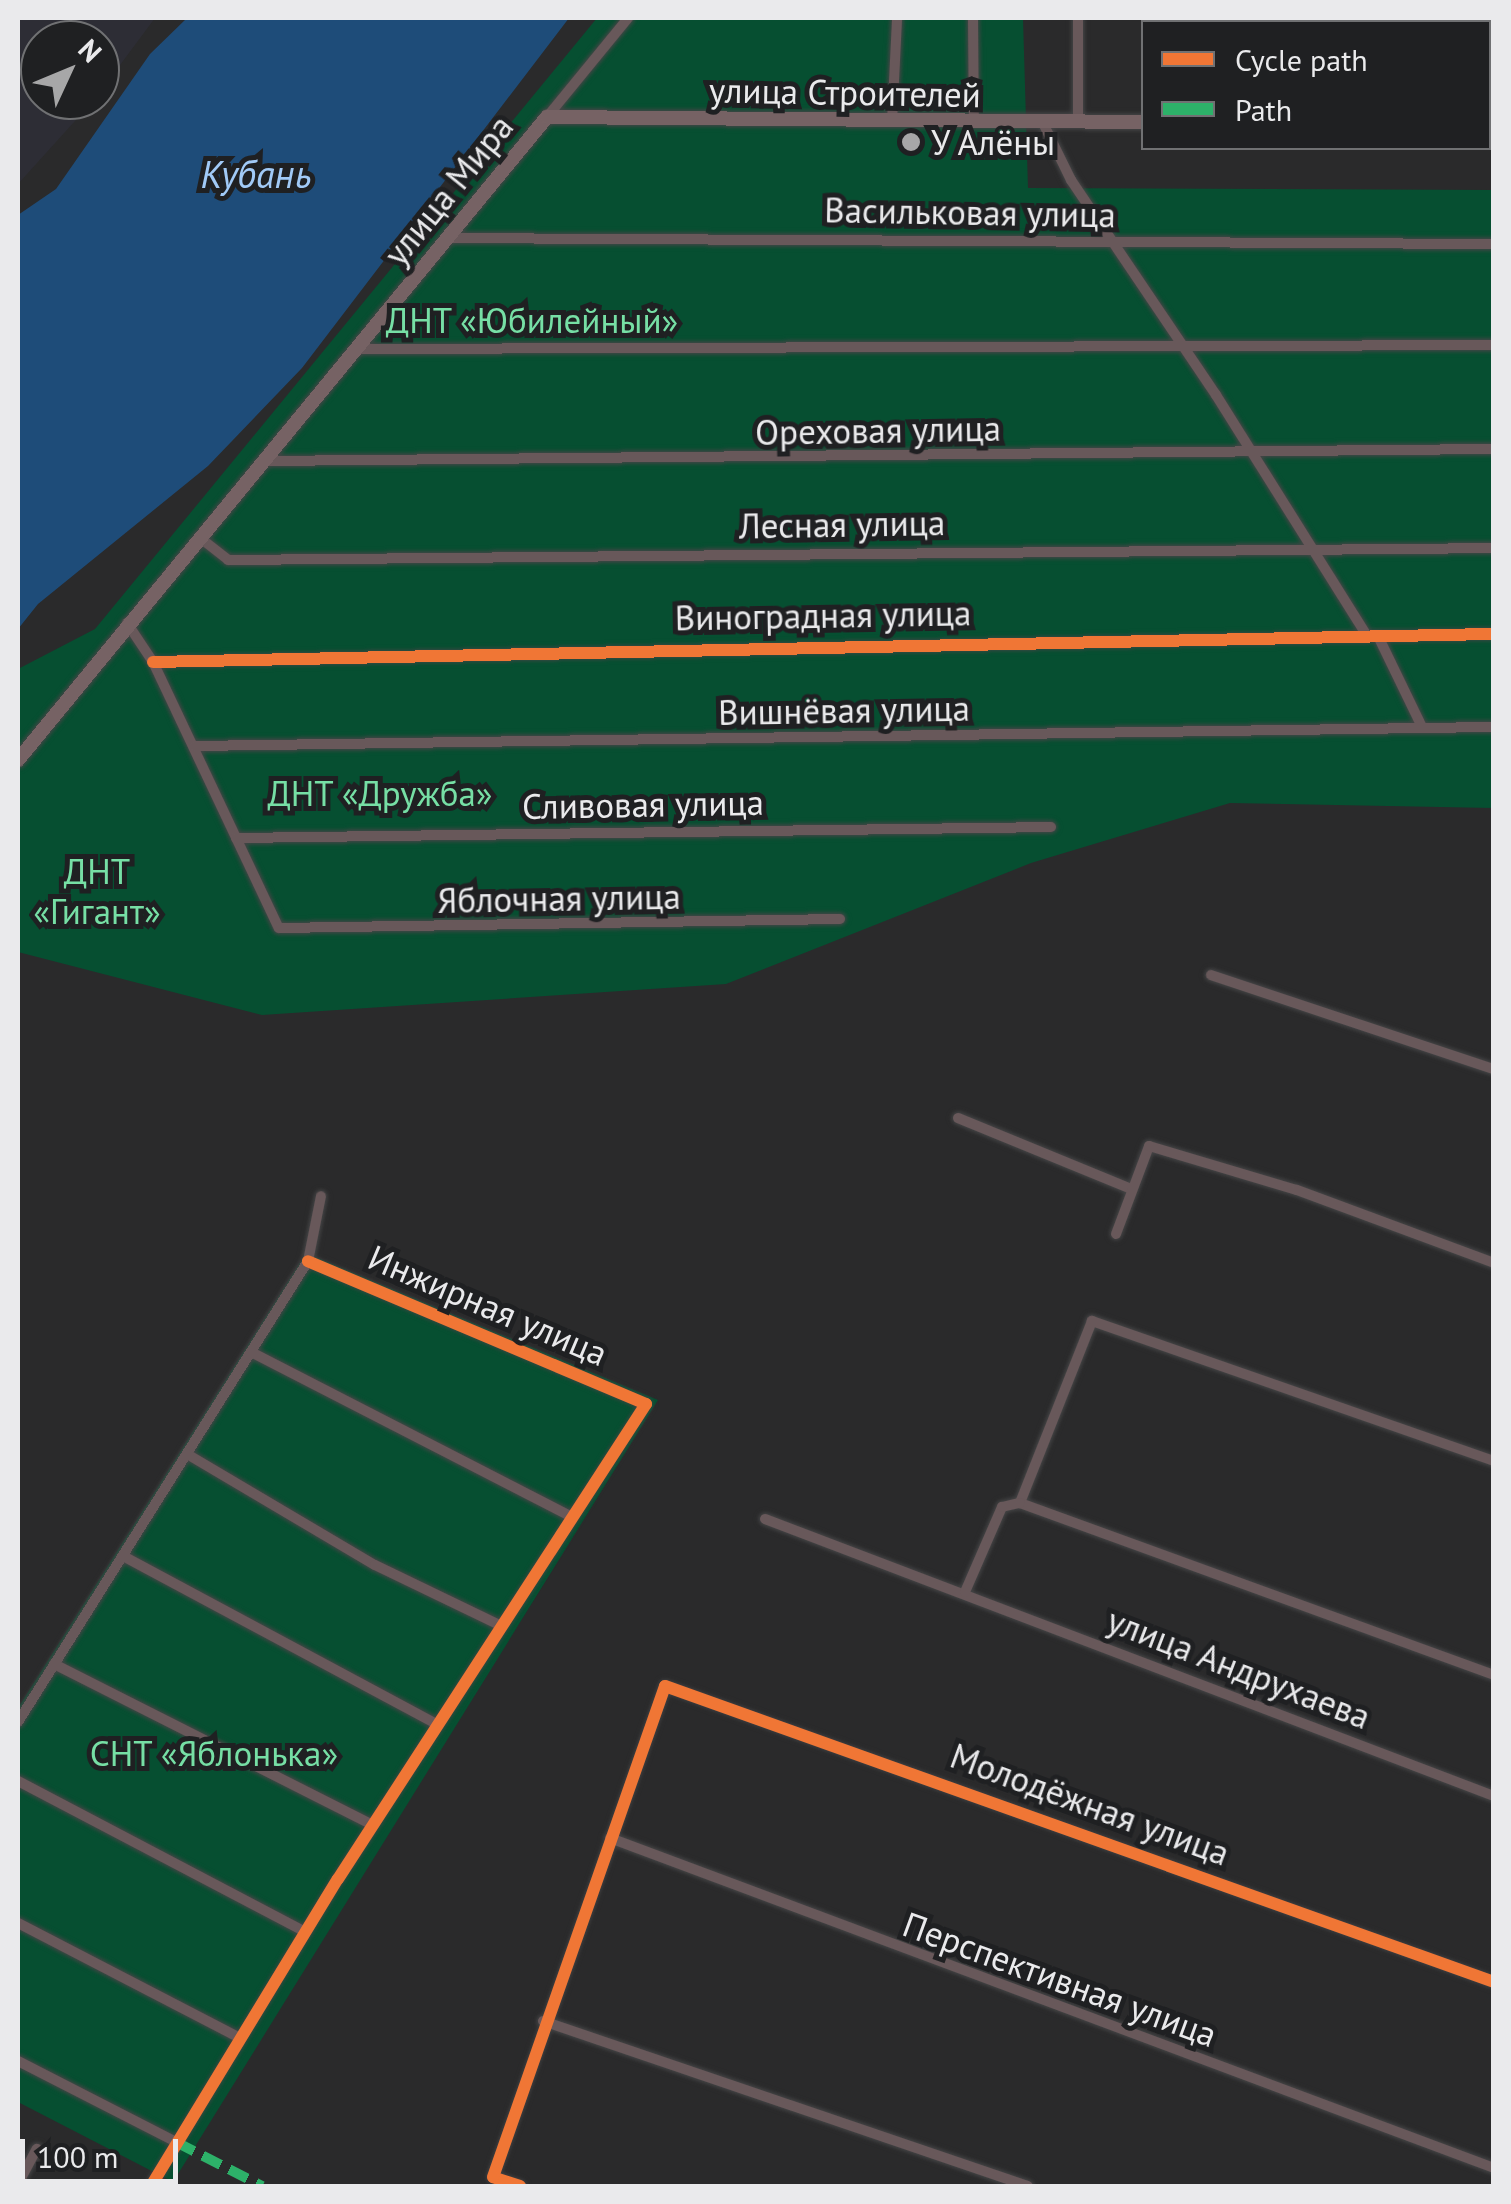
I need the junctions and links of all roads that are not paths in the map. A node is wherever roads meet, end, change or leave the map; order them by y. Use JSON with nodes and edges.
{"nodes":[{"id":1,"x":628,"y":18,"type":"edge"},
{"id":2,"x":897,"y":18,"type":"edge"},
{"id":3,"x":973,"y":18,"type":"edge"},
{"id":4,"x":1078,"y":18,"type":"edge"},
{"id":5,"x":547,"y":116,"type":"junction"},
{"id":6,"x":892,"y":122,"type":"junction"},
{"id":7,"x":1043,"y":122,"type":"junction"},
{"id":8,"x":1141,"y":122,"type":"edge"},
{"id":9,"x":974,"y":123,"type":"junction"},
{"id":10,"x":1078,"y":123,"type":"junction"},
{"id":11,"x":446,"y":238,"type":"junction"},
{"id":12,"x":1114,"y":241,"type":"junction"},
{"id":13,"x":1494,"y":244,"type":"edge"},
{"id":14,"x":1494,"y":345,"type":"edge"},
{"id":15,"x":1183,"y":348,"type":"junction"},
{"id":16,"x":360,"y":349,"type":"junction"},
{"id":17,"x":1494,"y":450,"type":"edge"},
{"id":18,"x":1252,"y":452,"type":"junction"},
{"id":19,"x":264,"y":461,"type":"junction"},
{"id":20,"x":198,"y":537,"type":"junction"},
{"id":21,"x":1308,"y":546,"type":"junction"},
{"id":22,"x":1494,"y":548,"type":"edge"},
{"id":23,"x":126,"y":622,"type":"junction"},
{"id":24,"x":1494,"y":634,"type":"edge"},
{"id":25,"x":1372,"y":636,"type":"junction"},
{"id":26,"x":154,"y":662,"type":"junction"},
{"id":27,"x":1422,"y":726,"type":"junction"},
{"id":28,"x":1494,"y":727,"type":"edge"},
{"id":29,"x":195,"y":746,"type":"junction"},
{"id":30,"x":18,"y":760,"type":"edge"},
{"id":31,"x":1051,"y":827,"type":"dead end"},
{"id":32,"x":236,"y":838,"type":"junction"},
{"id":33,"x":840,"y":919,"type":"dead end"},
{"id":34,"x":1211,"y":975,"type":"dead end"},
{"id":35,"x":1494,"y":1069,"type":"edge"},
{"id":36,"x":958,"y":1118,"type":"dead end"},
{"id":37,"x":1131,"y":1188,"type":"junction"},
{"id":38,"x":321,"y":1196,"type":"dead end"},
{"id":39,"x":1116,"y":1234,"type":"dead end"},
{"id":40,"x":308,"y":1260,"type":"junction"},
{"id":41,"x":1494,"y":1262,"type":"edge"},
{"id":42,"x":251,"y":1352,"type":"junction"},
{"id":43,"x":187,"y":1454,"type":"junction"},
{"id":44,"x":1494,"y":1460,"type":"edge"},
{"id":45,"x":1020,"y":1503,"type":"junction"},
{"id":46,"x":572,"y":1517,"type":"junction"},
{"id":47,"x":765,"y":1520,"type":"dead end"},
{"id":48,"x":123,"y":1556,"type":"junction"},
{"id":49,"x":965,"y":1592,"type":"junction"},
{"id":50,"x":502,"y":1626,"type":"junction"},
{"id":51,"x":54,"y":1664,"type":"junction"},
{"id":52,"x":1494,"y":1676,"type":"edge"},
{"id":53,"x":18,"y":1722,"type":"edge"},
{"id":54,"x":438,"y":1725,"type":"junction"},
{"id":55,"x":18,"y":1781,"type":"edge"},
{"id":56,"x":1494,"y":1796,"type":"edge"},
{"id":57,"x":373,"y":1826,"type":"junction"},
{"id":58,"x":610,"y":1838,"type":"junction"},
{"id":59,"x":18,"y":1923,"type":"edge"},
{"id":60,"x":306,"y":1932,"type":"junction"},
{"id":61,"x":1494,"y":1982,"type":"edge"},
{"id":62,"x":544,"y":2021,"type":"junction"},
{"id":63,"x":240,"y":2038,"type":"junction"},
{"id":64,"x":18,"y":2061,"type":"edge"},
{"id":65,"x":176,"y":2142,"type":"junction"},
{"id":66,"x":37,"y":2149,"type":"dead end"},
{"id":67,"x":1494,"y":2168,"type":"edge"},
{"id":68,"x":18,"y":2184,"type":"edge"},
{"id":69,"x":151,"y":2186,"type":"edge"},
{"id":70,"x":520,"y":2186,"type":"edge"},
{"id":71,"x":1028,"y":2186,"type":"edge"}],
"edges":[{"from":1,"to":5,"type":"street","name":"улица Мира"},
{"from":2,"to":6,"type":"street"},
{"from":3,"to":9,"type":"street"},
{"from":4,"to":10,"type":"street"},
{"from":5,"to":6,"type":"street","name":"улица Строителей"},
{"from":5,"to":11,"type":"street","name":"улица Мира"},
{"from":6,"to":9,"type":"street","name":"улица Строителей"},
{"from":7,"to":9,"type":"street","name":"улица Строителей"},
{"from":7,"to":10,"type":"street","name":"улица Строителей"},
{"from":7,"to":12,"type":"street"},
{"from":8,"to":10,"type":"street","name":"улица Строителей"},
{"from":11,"to":12,"type":"street","name":"Васильковая улица"},
{"from":11,"to":16,"type":"street","name":"улица Мира"},
{"from":12,"to":13,"type":"street","name":"Васильковая улица"},
{"from":12,"to":15,"type":"street"},
{"from":14,"to":15,"type":"street"},
{"from":15,"to":16,"type":"street"},
{"from":15,"to":18,"type":"street"},
{"from":16,"to":19,"type":"street","name":"улица Мира"},
{"from":17,"to":18,"type":"street","name":"Ореховая улица"},
{"from":18,"to":19,"type":"street","name":"Ореховая улица"},
{"from":18,"to":21,"type":"street"},
{"from":19,"to":20,"type":"street","name":"улица Мира"},
{"from":20,"to":21,"type":"street","name":"Лесная улица"},
{"from":20,"to":23,"type":"street","name":"улица Мира"},
{"from":21,"to":22,"type":"street","name":"Лесная улица"},
{"from":21,"to":25,"type":"street"},
{"from":23,"to":26,"type":"street"},
{"from":23,"to":30,"type":"street","name":"улица Мира"},
{"from":24,"to":25,"type":"street","name":"Виноградная улица"},
{"from":25,"to":26,"type":"street","name":"Виноградная улица"},
{"from":25,"to":27,"type":"street"},
{"from":26,"to":29,"type":"street"},
{"from":27,"to":28,"type":"street","name":"Вишнёвая улица"},
{"from":27,"to":29,"type":"street","name":"Вишнёвая улица"},
{"from":29,"to":32,"type":"street"},
{"from":31,"to":32,"type":"street","name":"Сливовая улица"},
{"from":32,"to":33,"type":"street","name":"Яблочная улица"},
{"from":34,"to":35,"type":"street"},
{"from":36,"to":37,"type":"street"},
{"from":37,"to":39,"type":"street"},
{"from":37,"to":41,"type":"street"},
{"from":38,"to":40,"type":"street"},
{"from":40,"to":42,"type":"street"},
{"from":40,"to":46,"type":"street","name":"Инжирная улица"},
{"from":42,"to":43,"type":"street"},
{"from":42,"to":46,"type":"street"},
{"from":43,"to":48,"type":"street"},
{"from":43,"to":50,"type":"street"},
{"from":44,"to":45,"type":"street"},
{"from":45,"to":49,"type":"street"},
{"from":45,"to":52,"type":"street"},
{"from":46,"to":50,"type":"street"},
{"from":47,"to":49,"type":"street","name":"улица Андрухаева"},
{"from":48,"to":51,"type":"street"},
{"from":48,"to":54,"type":"street"},
{"from":49,"to":56,"type":"street","name":"улица Андрухаева"},
{"from":50,"to":54,"type":"street"},
{"from":51,"to":53,"type":"street"},
{"from":51,"to":57,"type":"street"},
{"from":54,"to":57,"type":"street"},
{"from":55,"to":60,"type":"street"},
{"from":57,"to":60,"type":"street"},
{"from":58,"to":61,"type":"street","name":"Молодёжная улица"},
{"from":58,"to":62,"type":"street"},
{"from":58,"to":67,"type":"street","name":"Перспективная улица"},
{"from":59,"to":63,"type":"street"},
{"from":60,"to":63,"type":"street"},
{"from":62,"to":70,"type":"street"},
{"from":62,"to":71,"type":"street"},
{"from":63,"to":65,"type":"street"},
{"from":64,"to":65,"type":"street"},
{"from":65,"to":69,"type":"street"},
{"from":66,"to":68,"type":"street"}]}
